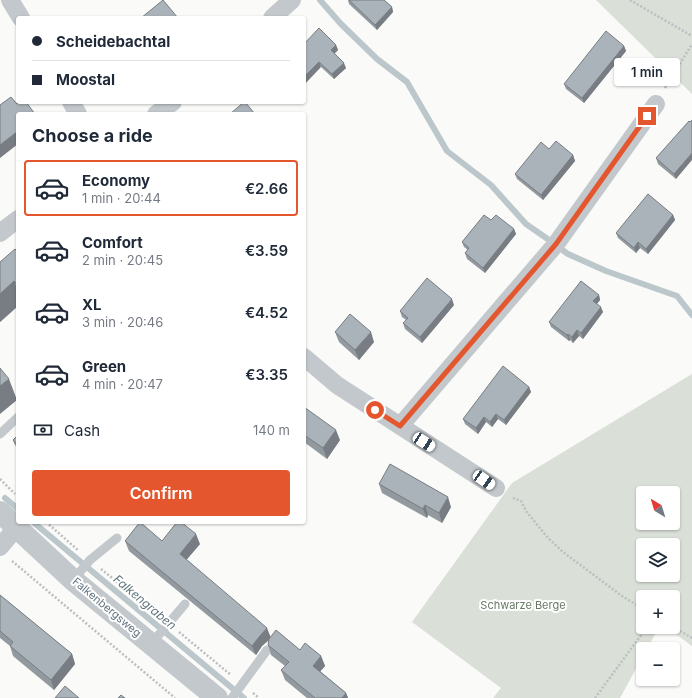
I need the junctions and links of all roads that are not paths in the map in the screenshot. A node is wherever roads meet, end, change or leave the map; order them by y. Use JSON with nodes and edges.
{"nodes":[{"id":1,"x":10,"y":0,"type":"edge"},
{"id":2,"x":292,"y":0,"type":"edge"},
{"id":3,"x":20,"y":16,"type":"edge"},
{"id":4,"x":274,"y":16,"type":"edge"},
{"id":5,"x":170,"y":104,"type":"edge"},
{"id":6,"x":656,"y":104,"type":"road end"},
{"id":7,"x":159,"y":112,"type":"edge"},
{"id":8,"x":16,"y":221,"type":"edge"},
{"id":9,"x":0,"y":233,"type":"edge"},
{"id":10,"x":306,"y":359,"type":"edge"},
{"id":11,"x":16,"y":419,"type":"edge"},
{"id":12,"x":400,"y":426,"type":"junction"},
{"id":13,"x":0,"y":434,"type":"edge"},
{"id":14,"x":496,"y":488,"type":"road end"},
{"id":15,"x":0,"y":512,"type":"edge"},
{"id":16,"x":16,"y":528,"type":"junction"},
{"id":17,"x":117,"y":538,"type":"dead end"},
{"id":18,"x":5,"y":553,"type":"edge"},
{"id":19,"x":77,"y":576,"type":"junction"},
{"id":20,"x":185,"y":604,"type":"dead end"},
{"id":21,"x":155,"y":640,"type":"junction"},
{"id":22,"x":267,"y":650,"type":"edge"},
{"id":23,"x":227,"y":698,"type":"edge"}],
"edges":[{"from":1,"to":3,"type":"street"},
{"from":2,"to":4,"type":"street"},
{"from":5,"to":7,"type":"street"},
{"from":6,"to":12,"type":"street"},
{"from":8,"to":9,"type":"street"},
{"from":10,"to":12,"type":"street"},
{"from":11,"to":13,"type":"lane"},
{"from":12,"to":14,"type":"street"},
{"from":15,"to":16,"type":"street","name":"Falkenbergsweg"},
{"from":16,"to":18,"type":"street"},
{"from":16,"to":19,"type":"street","name":"Falkenbergsweg"},
{"from":17,"to":19,"type":"lane"},
{"from":19,"to":21,"type":"street","name":"Falkenbergsweg"},
{"from":20,"to":21,"type":"lane"},
{"from":21,"to":23,"type":"street","name":"Falkenbergsweg"},
{"from":22,"to":23,"type":"lane"}]}
